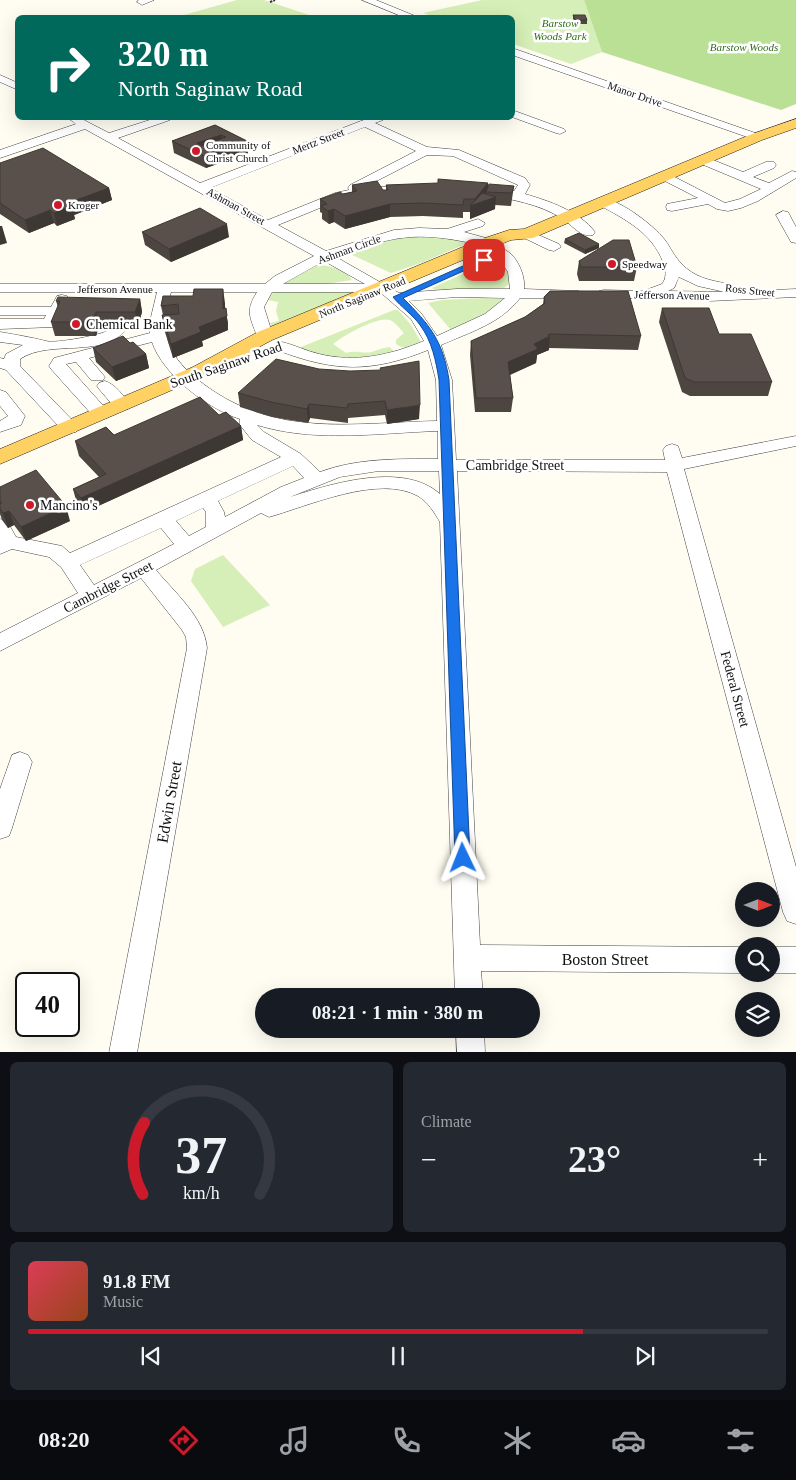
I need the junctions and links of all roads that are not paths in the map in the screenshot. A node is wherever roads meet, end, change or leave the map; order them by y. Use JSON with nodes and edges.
{"nodes":[{"id":1,"x":367,"y":0,"type":"edge"},
{"id":2,"x":408,"y":15,"type":"edge"},
{"id":3,"x":515,"y":52,"type":"edge"},
{"id":4,"x":531,"y":58,"type":"junction"},
{"id":5,"x":518,"y":63,"type":"dead end"},
{"id":6,"x":15,"y":75,"type":"edge"},
{"id":7,"x":1,"y":78,"type":"edge"},
{"id":8,"x":15,"y":85,"type":"edge"},
{"id":9,"x":515,"y":114,"type":"edge"},
{"id":10,"x":77,"y":120,"type":"edge"},
{"id":11,"x":160,"y":120,"type":"edge"},
{"id":12,"x":373,"y":120,"type":"edge"},
{"id":13,"x":364,"y":123,"type":"junction"},
{"id":14,"x":796,"y":123,"type":"edge"},
{"id":15,"x":86,"y":125,"type":"junction"},
{"id":16,"x":309,"y":131,"type":"dead end"},
{"id":17,"x":560,"y":131,"type":"dead end"},
{"id":18,"x":109,"y":137,"type":"junction"},
{"id":19,"x":757,"y":137,"type":"junction"},
{"id":20,"x":325,"y":139,"type":"junction"},
{"id":21,"x":285,"y":141,"type":"dead end"},
{"id":22,"x":301,"y":148,"type":"junction"},
{"id":23,"x":425,"y":151,"type":"junction"},
{"id":24,"x":0,"y":154,"type":"edge"},
{"id":25,"x":703,"y":160,"type":"junction"},
{"id":26,"x":770,"y":165,"type":"dead end"},
{"id":27,"x":792,"y":175,"type":"dead end"},
{"id":28,"x":665,"y":176,"type":"junction"},
{"id":29,"x":742,"y":177,"type":"junction"},
{"id":30,"x":185,"y":179,"type":"junction"},
{"id":31,"x":169,"y":186,"type":"dead end"},
{"id":32,"x":201,"y":187,"type":"junction"},
{"id":33,"x":427,"y":188,"type":"edge"},
{"id":34,"x":770,"y":188,"type":"junction"},
{"id":35,"x":478,"y":190,"type":"edge"},
{"id":36,"x":339,"y":196,"type":"junction"},
{"id":37,"x":517,"y":196,"type":"junction"},
{"id":38,"x":708,"y":200,"type":"junction"},
{"id":39,"x":228,"y":202,"type":"junction"},
{"id":40,"x":604,"y":202,"type":"junction"},
{"id":41,"x":672,"y":207,"type":"dead end"},
{"id":42,"x":212,"y":209,"type":"dead end"},
{"id":43,"x":531,"y":211,"type":"dead end"},
{"id":44,"x":783,"y":214,"type":"dead end"},
{"id":45,"x":560,"y":220,"type":"junction"},
{"id":46,"x":478,"y":223,"type":"dead end"},
{"id":47,"x":269,"y":224,"type":"junction"},
{"id":48,"x":588,"y":232,"type":"dead end"},
{"id":49,"x":448,"y":233,"type":"junction"},
{"id":50,"x":528,"y":234,"type":"junction"},
{"id":51,"x":796,"y":239,"type":"edge"},
{"id":52,"x":554,"y":247,"type":"dead end"},
{"id":53,"x":495,"y":248,"type":"junction"},
{"id":54,"x":327,"y":256,"type":"junction"},
{"id":55,"x":669,"y":258,"type":"junction"},
{"id":56,"x":176,"y":285,"type":"junction"},
{"id":57,"x":0,"y":288,"type":"edge"},
{"id":58,"x":267,"y":288,"type":"junction"},
{"id":59,"x":66,"y":289,"type":"junction"},
{"id":60,"x":230,"y":289,"type":"junction"},
{"id":61,"x":390,"y":293,"type":"junction"},
{"id":62,"x":515,"y":293,"type":"junction"},
{"id":63,"x":781,"y":293,"type":"junction"},
{"id":64,"x":796,"y":293,"type":"edge"},
{"id":65,"x":639,"y":300,"type":"junction"},
{"id":66,"x":257,"y":303,"type":"junction"},
{"id":67,"x":0,"y":311,"type":"edge"},
{"id":68,"x":57,"y":311,"type":"junction"},
{"id":69,"x":0,"y":324,"type":"edge"},
{"id":70,"x":120,"y":326,"type":"dead end"},
{"id":71,"x":0,"y":336,"type":"edge"},
{"id":72,"x":157,"y":336,"type":"junction"},
{"id":73,"x":265,"y":336,"type":"junction"},
{"id":74,"x":434,"y":342,"type":"junction"},
{"id":75,"x":42,"y":346,"type":"junction"},
{"id":76,"x":282,"y":347,"type":"junction"},
{"id":77,"x":79,"y":356,"type":"junction"},
{"id":78,"x":6,"y":365,"type":"edge"},
{"id":79,"x":193,"y":374,"type":"junction"},
{"id":80,"x":0,"y":394,"type":"edge"},
{"id":81,"x":122,"y":405,"type":"junction"},
{"id":82,"x":101,"y":414,"type":"junction"},
{"id":83,"x":249,"y":416,"type":"junction"},
{"id":84,"x":445,"y":426,"type":"junction"},
{"id":85,"x":0,"y":427,"type":"edge"},
{"id":86,"x":70,"y":428,"type":"junction"},
{"id":87,"x":0,"y":433,"type":"edge"},
{"id":88,"x":796,"y":441,"type":"edge"},
{"id":89,"x":7,"y":454,"type":"edge"},
{"id":90,"x":295,"y":458,"type":"junction"},
{"id":91,"x":672,"y":458,"type":"junction"},
{"id":92,"x":447,"y":465,"type":"junction"},
{"id":93,"x":316,"y":479,"type":"junction"},
{"id":94,"x":207,"y":499,"type":"junction"},
{"id":95,"x":164,"y":519,"type":"junction"},
{"id":96,"x":448,"y":519,"type":"junction"},
{"id":97,"x":0,"y":526,"type":"edge"},
{"id":98,"x":216,"y":530,"type":"junction"},
{"id":99,"x":5,"y":544,"type":"edge"},
{"id":100,"x":186,"y":546,"type":"junction"},
{"id":101,"x":68,"y":562,"type":"junction"},
{"id":102,"x":144,"y":568,"type":"junction"},
{"id":103,"x":91,"y":596,"type":"junction"},
{"id":104,"x":0,"y":643,"type":"edge"},
{"id":105,"x":20,"y":762,"type":"dead end"},
{"id":106,"x":0,"y":828,"type":"edge"},
{"id":107,"x":796,"y":912,"type":"edge"},
{"id":108,"x":467,"y":958,"type":"junction"},
{"id":109,"x":735,"y":960,"type":"edge"},
{"id":110,"x":780,"y":960,"type":"edge"},
{"id":111,"x":796,"y":960,"type":"edge"},
{"id":112,"x":469,"y":988,"type":"edge"},
{"id":113,"x":470,"y":1038,"type":"edge"},
{"id":114,"x":123,"y":1052,"type":"edge"},
{"id":115,"x":471,"y":1052,"type":"edge"}],
"edges":[{"from":1,"to":2,"type":"street"},
{"from":3,"to":4,"type":"street","name":"Manor Drive"},
{"from":4,"to":5,"type":"street"},
{"from":4,"to":19,"type":"street","name":"Manor Drive"},
{"from":6,"to":7,"type":"street"},
{"from":7,"to":8,"type":"street"},
{"from":9,"to":17,"type":"street"},
{"from":10,"to":15,"type":"street","name":"Ashman Street"},
{"from":11,"to":18,"type":"street"},
{"from":12,"to":13,"type":"street","name":"Mertz Street"},
{"from":13,"to":20,"type":"street","name":"Mertz Street"},
{"from":13,"to":23,"type":"street"},
{"from":14,"to":19,"type":"main road","name":"North Saginaw Road"},
{"from":15,"to":18,"type":"street","name":"Ashman Street"},
{"from":15,"to":24,"type":"street"},
{"from":16,"to":20,"type":"street"},
{"from":18,"to":30,"type":"street","name":"Ashman Street"},
{"from":19,"to":25,"type":"main road","name":"North Saginaw Road"},
{"from":20,"to":22,"type":"street","name":"Mertz Street"},
{"from":21,"to":22,"type":"street"},
{"from":22,"to":32,"type":"street","name":"Mertz Street"},
{"from":23,"to":36,"type":"street"},
{"from":23,"to":37,"type":"street"},
{"from":25,"to":28,"type":"main road","name":"North Saginaw Road"},
{"from":25,"to":29,"type":"street"},
{"from":26,"to":29,"type":"street"},
{"from":27,"to":34,"type":"street"},
{"from":28,"to":38,"type":"street"},
{"from":28,"to":40,"type":"main road","name":"North Saginaw Road"},
{"from":29,"to":34,"type":"street"},
{"from":30,"to":31,"type":"street"},
{"from":30,"to":32,"type":"street","name":"Ashman Street"},
{"from":32,"to":39,"type":"street","name":"Ashman Street"},
{"from":33,"to":36,"type":"street"},
{"from":34,"to":38,"type":"street"},
{"from":35,"to":37,"type":"street"},
{"from":36,"to":47,"type":"street"},
{"from":37,"to":45,"type":"street"},
{"from":38,"to":41,"type":"street"},
{"from":39,"to":42,"type":"street"},
{"from":39,"to":47,"type":"street","name":"Ashman Street"},
{"from":40,"to":45,"type":"main road","name":"North Saginaw Road"},
{"from":40,"to":55,"type":"street","name":"Ross Street"},
{"from":43,"to":45,"type":"street"},
{"from":44,"to":51,"type":"street"},
{"from":45,"to":48,"type":"street"},
{"from":45,"to":50,"type":"main road","name":"North Saginaw Road"},
{"from":46,"to":49,"type":"street"},
{"from":47,"to":54,"type":"street","name":"Ashman Street"},
{"from":49,"to":53,"type":"street","name":"Ashman Circle"},
{"from":49,"to":54,"type":"street","name":"Ashman Circle"},
{"from":50,"to":52,"type":"street"},
{"from":50,"to":53,"type":"main road","name":"North Saginaw Road"},
{"from":53,"to":61,"type":"main road","name":"North Saginaw Road"},
{"from":53,"to":62,"type":"street"},
{"from":54,"to":58,"type":"street","name":"Ashman Circle"},
{"from":54,"to":61,"type":"street","name":"Ashman Street"},
{"from":55,"to":63,"type":"street","name":"Ross Street"},
{"from":55,"to":65,"type":"street","name":"Ross Street"},
{"from":56,"to":59,"type":"street","name":"Jefferson Avenue"},
{"from":56,"to":60,"type":"street","name":"Jefferson Avenue"},
{"from":56,"to":72,"type":"street"},
{"from":57,"to":59,"type":"street","name":"Jefferson Avenue"},
{"from":58,"to":60,"type":"street","name":"Jefferson Avenue"},
{"from":58,"to":61,"type":"street","name":"Jefferson Avenue"},
{"from":58,"to":66,"type":"street","name":"Ashman Circle"},
{"from":59,"to":68,"type":"street"},
{"from":60,"to":66,"type":"street","name":"Jefferson Avenue"},
{"from":61,"to":62,"type":"street","name":"Jefferson Avenue"},
{"from":61,"to":73,"type":"main road","name":"North Saginaw Road"},
{"from":61,"to":74,"type":"street","name":"Ashman Street"},
{"from":61,"to":76,"type":"main road","name":"South Saginaw Road"},
{"from":62,"to":65,"type":"street","name":"Jefferson Avenue"},
{"from":62,"to":74,"type":"street"},
{"from":63,"to":64,"type":"street","name":"Jefferson Avenue"},
{"from":63,"to":65,"type":"street","name":"Jefferson Avenue"},
{"from":66,"to":73,"type":"street"},
{"from":67,"to":68,"type":"street"},
{"from":68,"to":69,"type":"street"},
{"from":70,"to":75,"type":"street"},
{"from":71,"to":75,"type":"street"},
{"from":72,"to":77,"type":"street"},
{"from":72,"to":79,"type":"street"},
{"from":73,"to":79,"type":"main road","name":"North Saginaw Road"},
{"from":74,"to":76,"type":"street"},
{"from":74,"to":84,"type":"street","name":"Ashman Street"},
{"from":75,"to":78,"type":"street"},
{"from":76,"to":79,"type":"main road","name":"South Saginaw Road"},
{"from":77,"to":81,"type":"street"},
{"from":77,"to":82,"type":"street"},
{"from":78,"to":86,"type":"street"},
{"from":79,"to":81,"type":"main road","name":"South Saginaw Road"},
{"from":79,"to":83,"type":"street"},
{"from":80,"to":85,"type":"street"},
{"from":81,"to":82,"type":"main road","name":"South Saginaw Road"},
{"from":82,"to":86,"type":"main road","name":"South Saginaw Road"},
{"from":83,"to":84,"type":"street"},
{"from":83,"to":90,"type":"street"},
{"from":84,"to":92,"type":"street","name":"Ashman Street"},
{"from":86,"to":89,"type":"main road","name":"South Saginaw Road"},
{"from":87,"to":89,"type":"street"},
{"from":88,"to":91,"type":"street","name":"Cambridge Street"},
{"from":90,"to":93,"type":"street"},
{"from":90,"to":94,"type":"street"},
{"from":91,"to":92,"type":"street","name":"Cambridge Street"},
{"from":91,"to":107,"type":"street","name":"Federal Street"},
{"from":92,"to":93,"type":"street","name":"Cambridge Street"},
{"from":92,"to":96,"type":"street","name":"Ashman Street"},
{"from":93,"to":98,"type":"street","name":"Cambridge Street"},
{"from":94,"to":95,"type":"street"},
{"from":94,"to":98,"type":"street"},
{"from":95,"to":100,"type":"street"},
{"from":95,"to":101,"type":"street"},
{"from":96,"to":98,"type":"street","name":"Cambridge Street"},
{"from":96,"to":108,"type":"street","name":"Ashman Street"},
{"from":97,"to":99,"type":"street"},
{"from":98,"to":100,"type":"street","name":"Cambridge Street"},
{"from":99,"to":101,"type":"street"},
{"from":100,"to":102,"type":"street","name":"Cambridge Street"},
{"from":101,"to":103,"type":"street"},
{"from":102,"to":103,"type":"street","name":"Cambridge Street"},
{"from":102,"to":114,"type":"street","name":"Edwin Street"},
{"from":103,"to":104,"type":"street","name":"Cambridge Street"},
{"from":105,"to":106,"type":"street"},
{"from":108,"to":109,"type":"street","name":"Boston Street"},
{"from":108,"to":112,"type":"street","name":"Ashman Street"},
{"from":110,"to":111,"type":"street"},
{"from":113,"to":115,"type":"street"}]}
